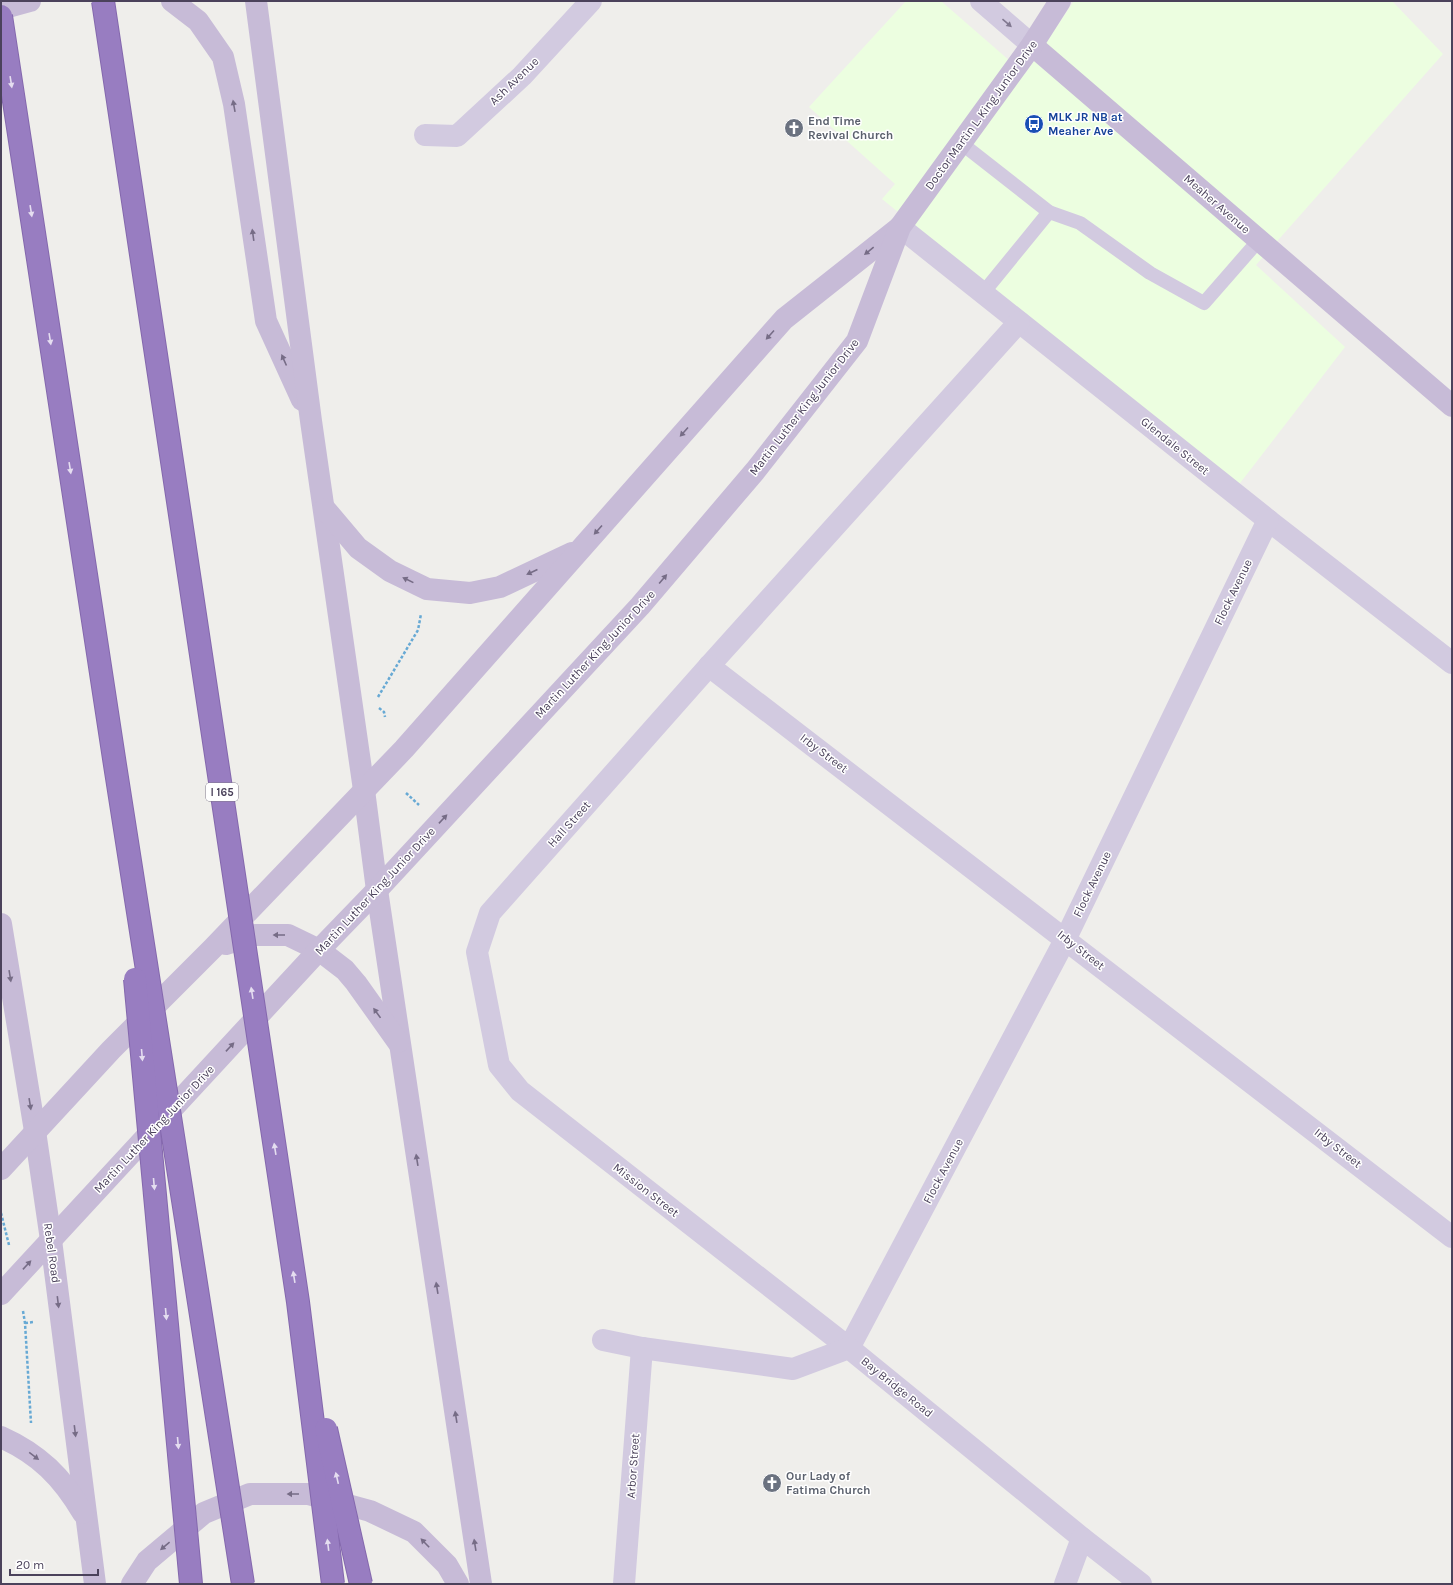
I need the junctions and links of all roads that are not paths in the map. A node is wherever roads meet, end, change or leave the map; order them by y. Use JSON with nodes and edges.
{"nodes":[{"id":1,"x":30,"y":1,"type":"edge"},
{"id":2,"x":103,"y":1,"type":"edge"},
{"id":3,"x":172,"y":1,"type":"edge"},
{"id":4,"x":256,"y":1,"type":"edge"},
{"id":5,"x":591,"y":1,"type":"edge"},
{"id":6,"x":982,"y":1,"type":"edge"},
{"id":7,"x":1060,"y":1,"type":"edge"},
{"id":8,"x":1,"y":9,"type":"edge"},
{"id":9,"x":1,"y":16,"type":"edge"},
{"id":10,"x":1032,"y":45,"type":"junction"},
{"id":11,"x":425,"y":135,"type":"dead end"},
{"id":12,"x":961,"y":143,"type":"junction"},
{"id":13,"x":1049,"y":212,"type":"junction"},
{"id":14,"x":900,"y":227,"type":"junction"},
{"id":15,"x":1259,"y":240,"type":"junction"},
{"id":16,"x":983,"y":293,"type":"junction"},
{"id":17,"x":1019,"y":322,"type":"junction"},
{"id":18,"x":1452,"y":406,"type":"edge"},
{"id":19,"x":311,"y":421,"type":"junction"},
{"id":20,"x":325,"y":509,"type":"junction"},
{"id":21,"x":1268,"y":520,"type":"junction"},
{"id":22,"x":580,"y":549,"type":"junction"},
{"id":23,"x":1452,"y":663,"type":"edge"},
{"id":24,"x":709,"y":666,"type":"junction"},
{"id":25,"x":115,"y":765,"type":"junction"},
{"id":26,"x":364,"y":790,"type":"junction"},
{"id":27,"x":377,"y":890,"type":"junction"},
{"id":28,"x":1,"y":924,"type":"edge"},
{"id":29,"x":1066,"y":938,"type":"junction"},
{"id":30,"x":213,"y":948,"type":"junction"},
{"id":31,"x":319,"y":950,"type":"junction"},
{"id":32,"x":487,"y":1002,"type":"joint"},
{"id":33,"x":400,"y":1044,"type":"junction"},
{"id":34,"x":35,"y":1131,"type":"junction"},
{"id":35,"x":1,"y":1169,"type":"edge"},
{"id":36,"x":1452,"y":1237,"type":"edge"},
{"id":37,"x":50,"y":1240,"type":"junction"},
{"id":38,"x":1,"y":1294,"type":"edge"},
{"id":39,"x":298,"y":1302,"type":"junction"},
{"id":40,"x":603,"y":1340,"type":"dead end"},
{"id":41,"x":642,"y":1348,"type":"junction"},
{"id":42,"x":849,"y":1348,"type":"junction"},
{"id":43,"x":1,"y":1437,"type":"edge"},
{"id":44,"x":87,"y":1520,"type":"junction"},
{"id":45,"x":1082,"y":1538,"type":"junction"},
{"id":46,"x":95,"y":1584,"type":"edge"},
{"id":47,"x":132,"y":1584,"type":"edge"},
{"id":48,"x":191,"y":1584,"type":"edge"},
{"id":49,"x":243,"y":1584,"type":"edge"},
{"id":50,"x":333,"y":1584,"type":"edge"},
{"id":51,"x":361,"y":1584,"type":"edge"},
{"id":52,"x":458,"y":1584,"type":"edge"},
{"id":53,"x":481,"y":1584,"type":"edge"},
{"id":54,"x":624,"y":1584,"type":"edge"},
{"id":55,"x":1065,"y":1584,"type":"edge"},
{"id":56,"x":1141,"y":1584,"type":"edge"}],
"edges":[{"from":1,"to":8,"type":"street"},
{"from":39,"to":2,"type":"highway","number":"I 165","one_way":true,"bridge":true},
{"from":19,"to":3,"type":"street","one_way":true},
{"from":4,"to":19,"type":"street"},
{"from":5,"to":11,"type":"street","name":"Ash Avenue"},
{"from":6,"to":10,"type":"street","name":"Meaher Avenue","one_way":true},
{"from":7,"to":10,"type":"street","name":"Doctor Martin L. King Junior Drive"},
{"from":9,"to":25,"type":"highway","one_way":true,"bridge":true},
{"from":10,"to":12,"type":"street","name":"Doctor Martin L. King Junior Drive"},
{"from":10,"to":15,"type":"street","name":"Meaher Avenue"},
{"from":12,"to":13,"type":"lane"},
{"from":12,"to":14,"type":"street","name":"Doctor Martin L. King Junior Drive"},
{"from":13,"to":15,"type":"lane"},
{"from":13,"to":16,"type":"lane"},
{"from":14,"to":16,"type":"street","name":"Glendale Street"},
{"from":14,"to":22,"type":"street","one_way":true},
{"from":27,"to":14,"type":"street","name":"Martin Luther King Junior Drive","one_way":true},
{"from":15,"to":18,"type":"street","name":"Meaher Avenue"},
{"from":16,"to":17,"type":"street","name":"Glendale Street"},
{"from":17,"to":21,"type":"street","name":"Glendale Street"},
{"from":17,"to":24,"type":"street","name":"Hall Street"},
{"from":19,"to":20,"type":"street"},
{"from":22,"to":20,"type":"street","one_way":true},
{"from":20,"to":26,"type":"street"},
{"from":21,"to":23,"type":"street","name":"Glendale Street"},
{"from":21,"to":29,"type":"street","name":"Flock Avenue"},
{"from":22,"to":26,"type":"street"},
{"from":24,"to":29,"type":"street","name":"Irby Street"},
{"from":24,"to":32,"type":"street","name":"Hall Street"},
{"from":25,"to":48,"type":"highway","one_way":true,"bridge":true},
{"from":25,"to":49,"type":"highway","bridge":true},
{"from":26,"to":27,"type":"street"},
{"from":26,"to":30,"type":"street"},
{"from":27,"to":31,"type":"street","name":"Martin Luther King Junior Drive"},
{"from":27,"to":33,"type":"street"},
{"from":28,"to":34,"type":"street","name":"Rebel Road","one_way":true},
{"from":29,"to":36,"type":"street","name":"Irby Street"},
{"from":29,"to":42,"type":"street","name":"Flock Avenue"},
{"from":31,"to":30,"type":"street","one_way":true},
{"from":30,"to":34,"type":"street"},
{"from":33,"to":31,"type":"street","one_way":true},
{"from":37,"to":31,"type":"street","name":"Martin Luther King Junior Drive","one_way":true},
{"from":32,"to":42,"type":"street","name":"Mission Street"},
{"from":53,"to":33,"type":"street","one_way":true},
{"from":34,"to":35,"type":"street"},
{"from":34,"to":37,"type":"street","name":"Rebel Road"},
{"from":38,"to":37,"type":"street","name":"Martin Luther King Junior Drive","one_way":true},
{"from":37,"to":44,"type":"street","name":"Rebel Road","one_way":true},
{"from":50,"to":39,"type":"highway","number":"I 165","one_way":true,"bridge":true},
{"from":51,"to":39,"type":"highway","one_way":true,"bridge":true},
{"from":40,"to":41,"type":"street","name":"Bay Bridge Road"},
{"from":41,"to":42,"type":"street","name":"Bay Bridge Road"},
{"from":41,"to":54,"type":"street","name":"Arbor Street"},
{"from":42,"to":45,"type":"street","name":"Bay Bridge Road"},
{"from":43,"to":44,"type":"street","one_way":true},
{"from":44,"to":46,"type":"street","name":"Rebel Road"},
{"from":45,"to":55,"type":"street"},
{"from":45,"to":56,"type":"street","name":"Bay Bridge Road"},
{"from":52,"to":47,"type":"street","one_way":true}]}
